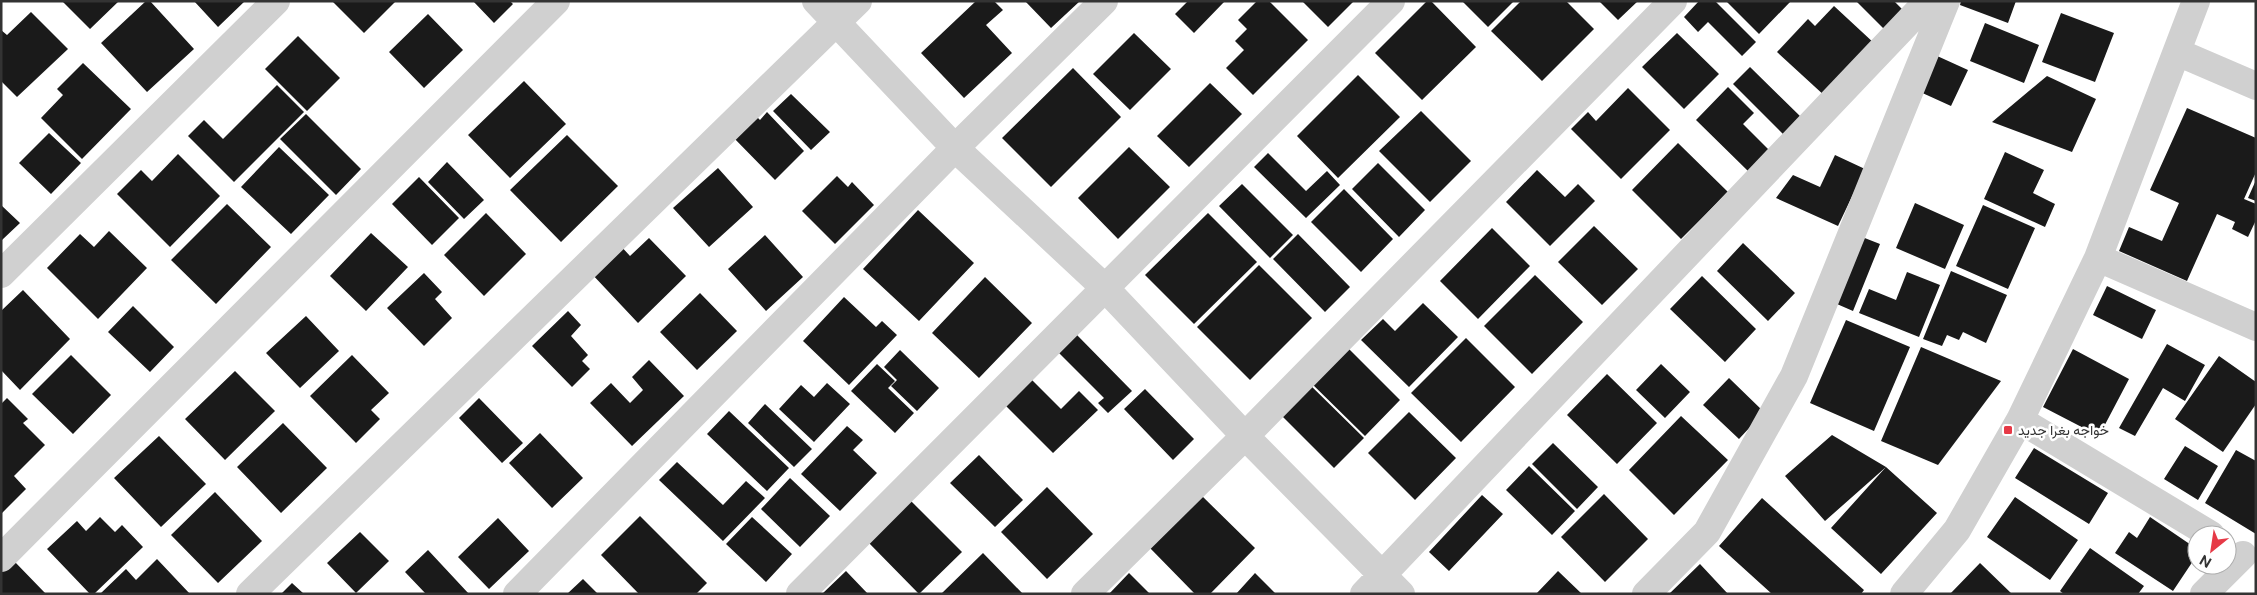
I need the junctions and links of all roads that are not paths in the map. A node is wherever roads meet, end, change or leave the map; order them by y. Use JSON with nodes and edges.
{"nodes":[{"id":1,"x":276,"y":1,"type":"edge"},
{"id":2,"x":556,"y":1,"type":"edge"},
{"id":3,"x":816,"y":1,"type":"edge"},
{"id":4,"x":858,"y":1,"type":"edge"},
{"id":5,"x":1104,"y":1,"type":"edge"},
{"id":6,"x":1391,"y":1,"type":"edge"},
{"id":7,"x":1673,"y":1,"type":"edge"},
{"id":8,"x":1928,"y":1,"type":"edge"},
{"id":9,"x":1946,"y":1,"type":"edge"},
{"id":10,"x":2196,"y":1,"type":"edge"},
{"id":11,"x":838,"y":23,"type":"junction"},
{"id":12,"x":2177,"y":52,"type":"junction"},
{"id":13,"x":2256,"y":86,"type":"edge"},
{"id":14,"x":955,"y":148,"type":"junction"},
{"id":15,"x":2098,"y":258,"type":"junction"},
{"id":16,"x":1,"y":274,"type":"edge"},
{"id":17,"x":1105,"y":288,"type":"junction"},
{"id":18,"x":2256,"y":327,"type":"edge"},
{"id":19,"x":2020,"y":420,"type":"junction"},
{"id":20,"x":1245,"y":436,"type":"junction"},
{"id":21,"x":2194,"y":525,"type":"edge"},
{"id":22,"x":2242,"y":554,"type":"edge"},
{"id":23,"x":1,"y":558,"type":"edge"},
{"id":24,"x":1382,"y":588,"type":"edge"},
{"id":25,"x":250,"y":594,"type":"edge"},
{"id":26,"x":517,"y":594,"type":"edge"},
{"id":27,"x":800,"y":594,"type":"edge"},
{"id":28,"x":1085,"y":594,"type":"edge"},
{"id":29,"x":1646,"y":594,"type":"edge"},
{"id":30,"x":1904,"y":594,"type":"edge"},
{"id":31,"x":2204,"y":594,"type":"edge"}],
"edges":[{"from":1,"to":16,"type":"street"},
{"from":2,"to":23,"type":"street"},
{"from":3,"to":11,"type":"street"},
{"from":4,"to":11,"type":"street"},
{"from":5,"to":14,"type":"street"},
{"from":6,"to":17,"type":"street"},
{"from":7,"to":20,"type":"street"},
{"from":8,"to":24,"type":"street"},
{"from":9,"to":29,"type":"street"},
{"from":10,"to":12,"type":"street"},
{"from":11,"to":14,"type":"street"},
{"from":11,"to":25,"type":"street"},
{"from":12,"to":13,"type":"street"},
{"from":12,"to":15,"type":"street"},
{"from":14,"to":17,"type":"street"},
{"from":14,"to":26,"type":"street"},
{"from":15,"to":18,"type":"street"},
{"from":15,"to":19,"type":"street"},
{"from":17,"to":20,"type":"street"},
{"from":17,"to":27,"type":"street"},
{"from":19,"to":21,"type":"street"},
{"from":19,"to":30,"type":"street"},
{"from":20,"to":24,"type":"street"},
{"from":20,"to":28,"type":"street"},
{"from":22,"to":31,"type":"street"}]}
